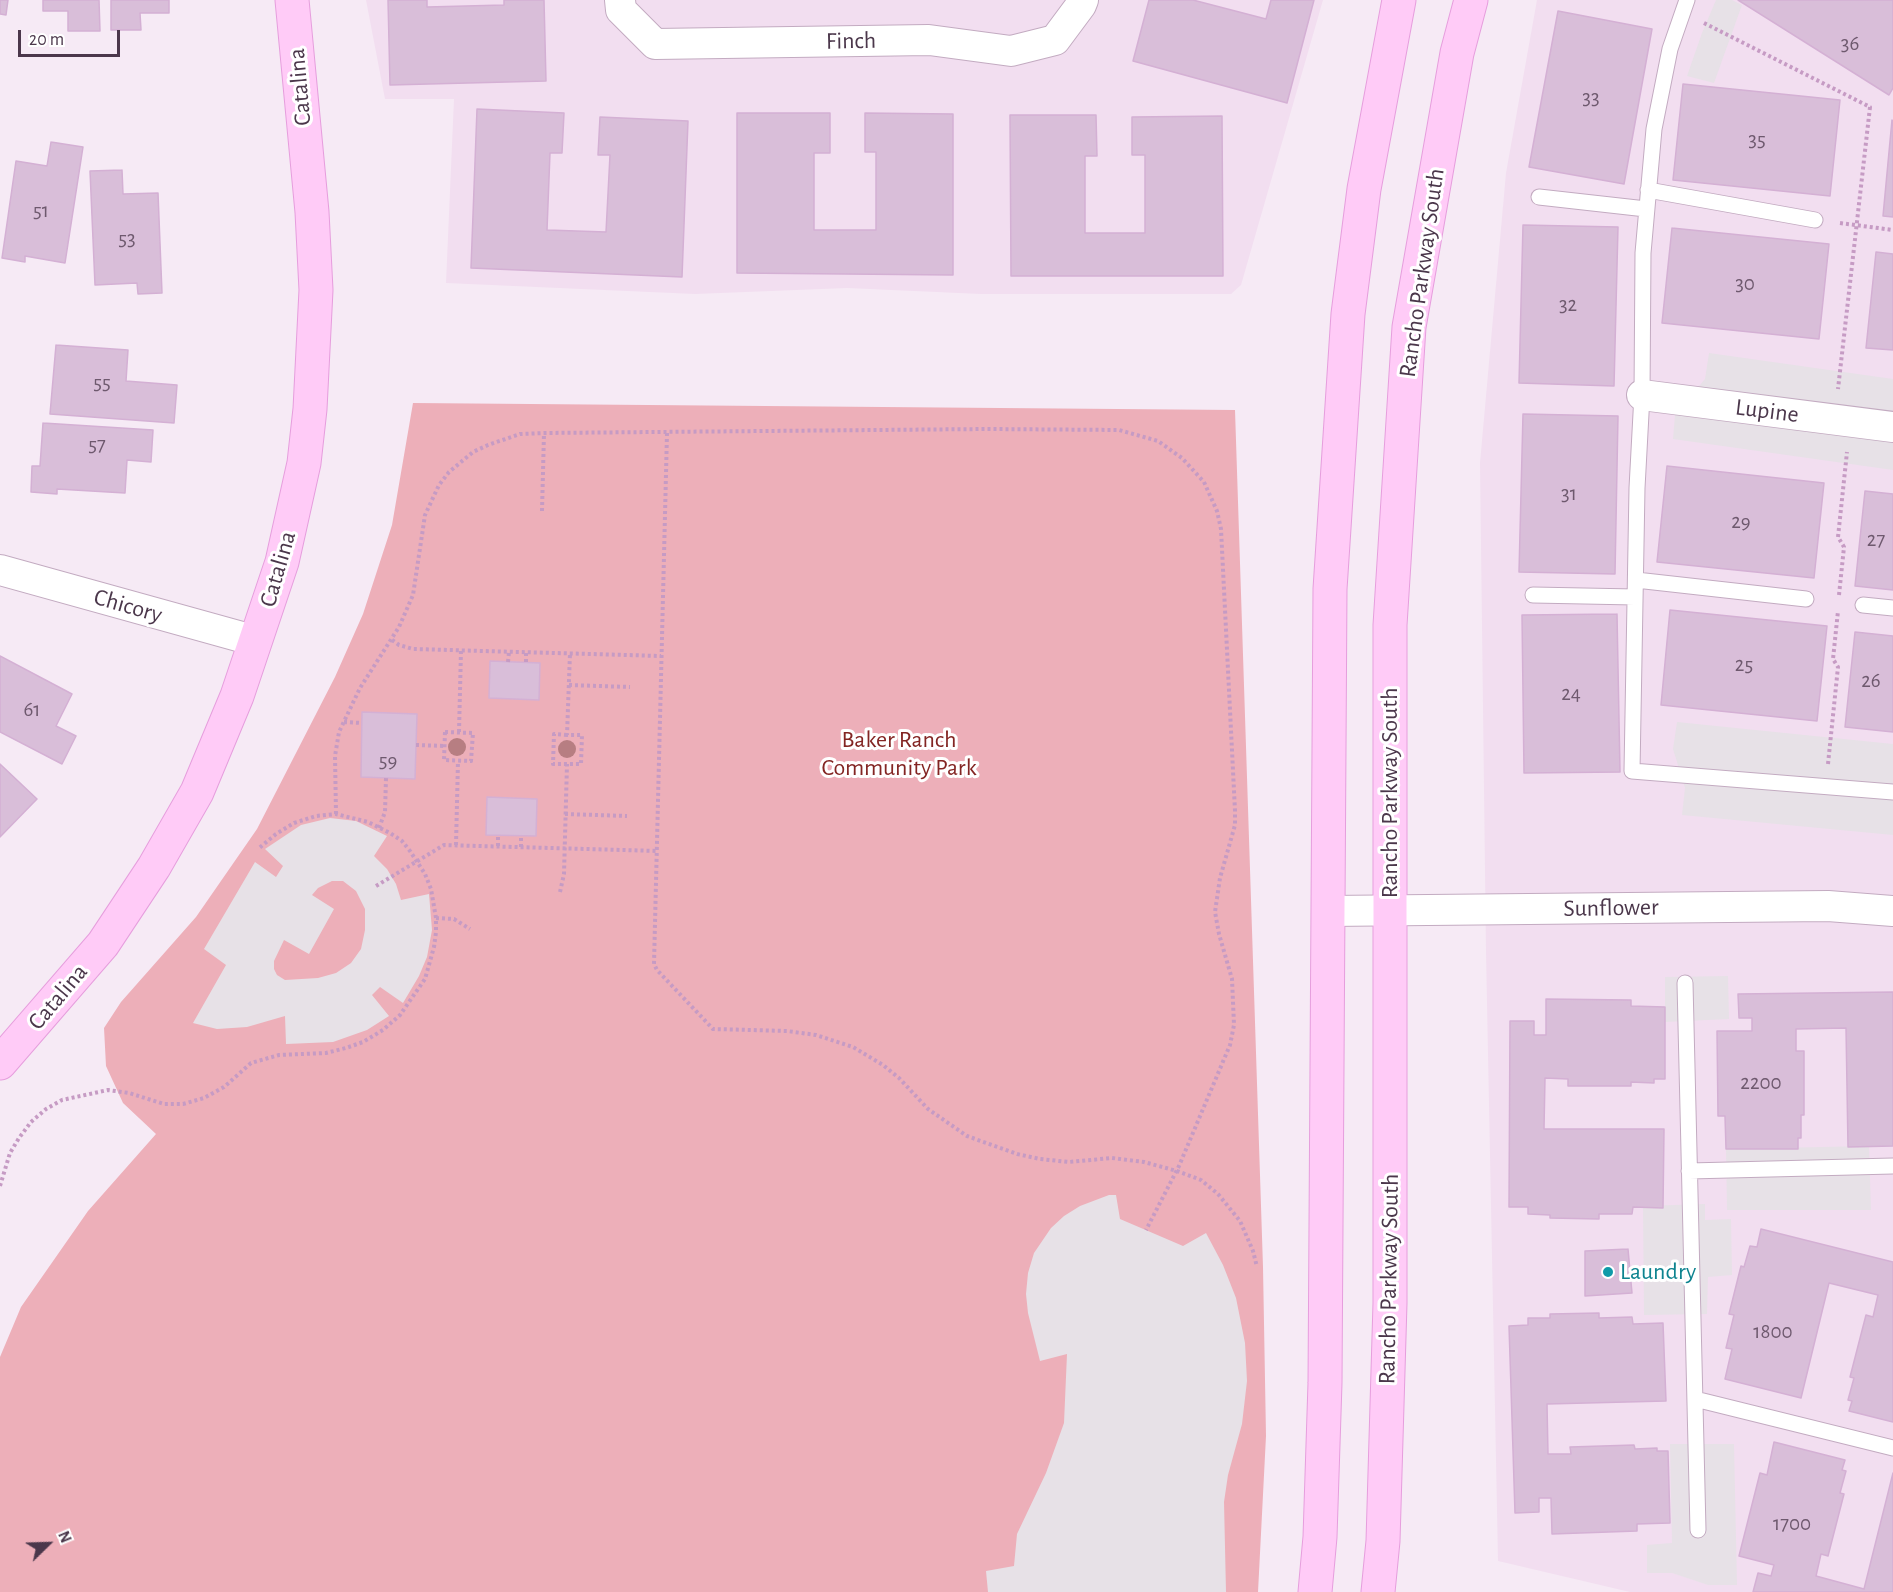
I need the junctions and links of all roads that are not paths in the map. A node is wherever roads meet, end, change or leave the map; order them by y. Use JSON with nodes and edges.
{"nodes":[{"id":1,"x":292,"y":0,"type":"edge"},
{"id":2,"x":620,"y":0,"type":"edge"},
{"id":3,"x":1083,"y":0,"type":"edge"},
{"id":4,"x":1399,"y":0,"type":"edge"},
{"id":5,"x":1471,"y":0,"type":"edge"},
{"id":6,"x":1685,"y":6,"type":"edge"},
{"id":7,"x":1648,"y":190,"type":"junction"},
{"id":8,"x":1539,"y":197,"type":"dead end"},
{"id":9,"x":1646,"y":209,"type":"junction"},
{"id":10,"x":1815,"y":220,"type":"road end"},
{"id":11,"x":1642,"y":395,"type":"junction"},
{"id":12,"x":1893,"y":427,"type":"edge"},
{"id":13,"x":0,"y":570,"type":"edge"},
{"id":14,"x":1636,"y":580,"type":"junction"},
{"id":15,"x":1533,"y":595,"type":"dead end"},
{"id":16,"x":1635,"y":597,"type":"junction"},
{"id":17,"x":1806,"y":599,"type":"dead end"},
{"id":18,"x":1863,"y":605,"type":"dead end"},
{"id":19,"x":1893,"y":608,"type":"edge"},
{"id":20,"x":256,"y":641,"type":"junction"},
{"id":21,"x":1893,"y":792,"type":"edge"},
{"id":22,"x":1328,"y":911,"type":"junction"},
{"id":23,"x":1389,"y":911,"type":"junction"},
{"id":24,"x":1893,"y":911,"type":"edge"},
{"id":25,"x":1685,"y":983,"type":"dead end"},
{"id":26,"x":0,"y":1063,"type":"edge"},
{"id":27,"x":1893,"y":1166,"type":"edge"},
{"id":28,"x":1689,"y":1171,"type":"junction"},
{"id":29,"x":1695,"y":1399,"type":"junction"},
{"id":30,"x":1893,"y":1448,"type":"edge"},
{"id":31,"x":1698,"y":1530,"type":"dead end"},
{"id":32,"x":1316,"y":1592,"type":"edge"},
{"id":33,"x":1378,"y":1592,"type":"edge"}],
"edges":[{"from":1,"to":20,"type":"street","name":"Catalina"},
{"from":2,"to":3,"type":"street","name":"Finch"},
{"from":4,"to":22,"type":"street"},
{"from":5,"to":23,"type":"street","name":"Rancho Parkway South"},
{"from":6,"to":7,"type":"lane"},
{"from":7,"to":9,"type":"lane"},
{"from":7,"to":10,"type":"lane"},
{"from":8,"to":9,"type":"lane"},
{"from":9,"to":11,"type":"lane"},
{"from":11,"to":12,"type":"street","name":"Lupine"},
{"from":11,"to":14,"type":"lane"},
{"from":13,"to":20,"type":"street","name":"Chicory"},
{"from":14,"to":16,"type":"lane"},
{"from":14,"to":17,"type":"lane"},
{"from":15,"to":16,"type":"lane"},
{"from":16,"to":21,"type":"lane"},
{"from":18,"to":19,"type":"lane"},
{"from":20,"to":26,"type":"street","name":"Catalina"},
{"from":22,"to":23,"type":"street","name":"Sunflower"},
{"from":22,"to":32,"type":"street"},
{"from":23,"to":24,"type":"street","name":"Sunflower"},
{"from":23,"to":33,"type":"street","name":"Rancho Parkway South"},
{"from":25,"to":28,"type":"lane"},
{"from":27,"to":28,"type":"lane"},
{"from":28,"to":29,"type":"lane"},
{"from":29,"to":30,"type":"lane"},
{"from":29,"to":31,"type":"lane"}]}
